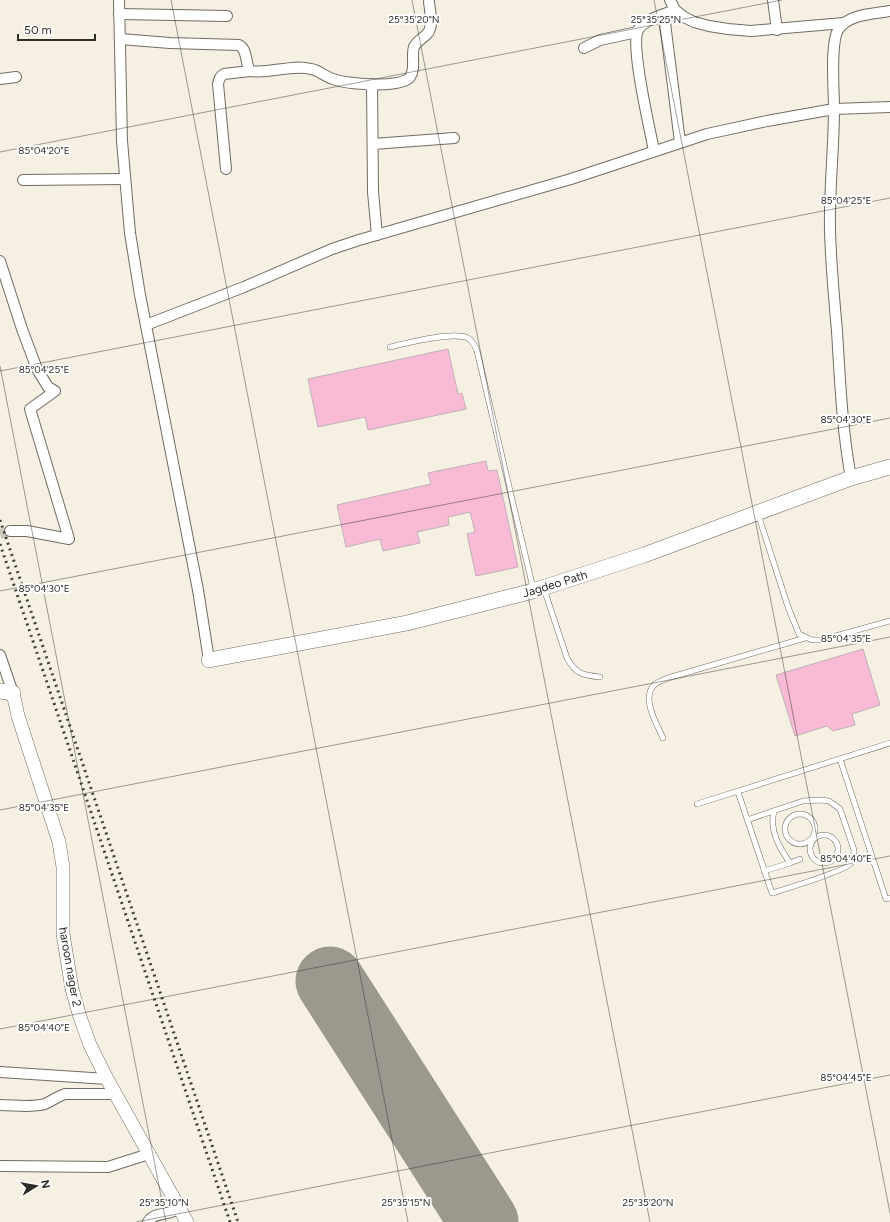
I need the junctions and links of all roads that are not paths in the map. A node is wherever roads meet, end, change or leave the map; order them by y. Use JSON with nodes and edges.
{"nodes":[{"id":1,"x":119,"y":0,"type":"edge"},
{"id":2,"x":670,"y":0,"type":"edge"},
{"id":3,"x":773,"y":0,"type":"edge"},
{"id":4,"x":430,"y":2,"type":"dead end"},
{"id":5,"x":675,"y":10,"type":"junction"},
{"id":6,"x":890,"y":12,"type":"edge"},
{"id":7,"x":119,"y":14,"type":"junction"},
{"id":8,"x":664,"y":15,"type":"junction"},
{"id":9,"x":227,"y":16,"type":"dead end"},
{"id":10,"x":844,"y":23,"type":"junction"},
{"id":11,"x":777,"y":30,"type":"junction"},
{"id":12,"x":638,"y":32,"type":"junction"},
{"id":13,"x":120,"y":39,"type":"junction"},
{"id":14,"x":584,"y":48,"type":"dead end"},
{"id":15,"x":250,"y":71,"type":"junction"},
{"id":16,"x":16,"y":77,"type":"dead end"},
{"id":17,"x":0,"y":79,"type":"edge"},
{"id":18,"x":372,"y":84,"type":"junction"},
{"id":19,"x":890,"y":107,"type":"edge"},
{"id":20,"x":834,"y":109,"type":"junction"},
{"id":21,"x":454,"y":138,"type":"dead end"},
{"id":22,"x":680,"y":142,"type":"junction"},
{"id":23,"x":373,"y":144,"type":"junction"},
{"id":24,"x":654,"y":151,"type":"junction"},
{"id":25,"x":226,"y":169,"type":"dead end"},
{"id":26,"x":23,"y":180,"type":"dead end"},
{"id":27,"x":125,"y":180,"type":"junction"},
{"id":28,"x":377,"y":235,"type":"junction"},
{"id":29,"x":0,"y":261,"type":"edge"},
{"id":30,"x":146,"y":325,"type":"junction"},
{"id":31,"x":390,"y":347,"type":"dead end"},
{"id":32,"x":890,"y":467,"type":"edge"},
{"id":33,"x":851,"y":478,"type":"junction"},
{"id":34,"x":757,"y":513,"type":"junction"},
{"id":35,"x":10,"y":531,"type":"tunnel mouth"},
{"id":36,"x":538,"y":590,"type":"junction"},
{"id":37,"x":890,"y":621,"type":"edge"},
{"id":38,"x":805,"y":638,"type":"junction"},
{"id":39,"x":0,"y":655,"type":"edge"},
{"id":40,"x":209,"y":660,"type":"joint"},
{"id":41,"x":600,"y":676,"type":"dead end"},
{"id":42,"x":6,"y":692,"type":"edge"},
{"id":43,"x":663,"y":738,"type":"dead end"},
{"id":44,"x":890,"y":743,"type":"edge"},
{"id":45,"x":840,"y":759,"type":"junction"},
{"id":46,"x":738,"y":792,"type":"junction"},
{"id":47,"x":697,"y":804,"type":"dead end"},
{"id":48,"x":795,"y":804,"type":"junction"},
{"id":49,"x":774,"y":811,"type":"junction"},
{"id":50,"x":799,"y":814,"type":"junction"},
{"id":51,"x":747,"y":820,"type":"junction"},
{"id":52,"x":813,"y":839,"type":"junction"},
{"id":53,"x":800,"y":859,"type":"dead end"},
{"id":54,"x":790,"y":862,"type":"junction"},
{"id":55,"x":764,"y":871,"type":"junction"},
{"id":56,"x":890,"y":898,"type":"edge"},
{"id":57,"x":0,"y":1072,"type":"edge"},
{"id":58,"x":107,"y":1079,"type":"junction"},
{"id":59,"x":115,"y":1094,"type":"junction"},
{"id":60,"x":0,"y":1105,"type":"edge"},
{"id":61,"x":149,"y":1154,"type":"junction"},
{"id":62,"x":0,"y":1166,"type":"edge"},
{"id":63,"x":179,"y":1208,"type":"junction"},
{"id":64,"x":148,"y":1222,"type":"edge"},
{"id":65,"x":187,"y":1222,"type":"edge"}],
"edges":[{"from":1,"to":7,"type":"street"},
{"from":2,"to":5,"type":"street"},
{"from":3,"to":11,"type":"street"},
{"from":4,"to":18,"type":"street"},
{"from":5,"to":8,"type":"street"},
{"from":5,"to":11,"type":"street"},
{"from":6,"to":10,"type":"street"},
{"from":7,"to":9,"type":"street"},
{"from":7,"to":13,"type":"street"},
{"from":8,"to":12,"type":"street"},
{"from":8,"to":22,"type":"street"},
{"from":10,"to":11,"type":"street"},
{"from":10,"to":20,"type":"street"},
{"from":12,"to":14,"type":"street"},
{"from":12,"to":24,"type":"street"},
{"from":13,"to":15,"type":"street"},
{"from":13,"to":27,"type":"street"},
{"from":15,"to":18,"type":"street"},
{"from":15,"to":25,"type":"street"},
{"from":16,"to":17,"type":"street"},
{"from":18,"to":23,"type":"street"},
{"from":19,"to":20,"type":"street"},
{"from":20,"to":22,"type":"street"},
{"from":20,"to":33,"type":"street"},
{"from":21,"to":23,"type":"street"},
{"from":22,"to":24,"type":"street"},
{"from":23,"to":28,"type":"street"},
{"from":24,"to":28,"type":"street"},
{"from":26,"to":27,"type":"street"},
{"from":27,"to":30,"type":"street"},
{"from":28,"to":30,"type":"street"},
{"from":29,"to":35,"type":"street"},
{"from":30,"to":40,"type":"street"},
{"from":31,"to":36,"type":"lane"},
{"from":32,"to":33,"type":"main road","name":"Jagdeo Path"},
{"from":33,"to":34,"type":"main road","name":"Jagdeo Path"},
{"from":34,"to":36,"type":"main road","name":"Jagdeo Path"},
{"from":34,"to":38,"type":"lane"},
{"from":36,"to":40,"type":"main road","name":"Jagdeo Path"},
{"from":36,"to":41,"type":"lane"},
{"from":37,"to":38,"type":"lane"},
{"from":38,"to":43,"type":"lane"},
{"from":39,"to":42,"type":"street"},
{"from":42,"to":58,"type":"street","name":"haroon nager 2"},
{"from":44,"to":45,"type":"lane"},
{"from":45,"to":46,"type":"lane"},
{"from":45,"to":56,"type":"lane"},
{"from":46,"to":47,"type":"lane"},
{"from":46,"to":51,"type":"lane"},
{"from":48,"to":49,"type":"lane"},
{"from":48,"to":50,"type":"lane"},
{"from":48,"to":55,"type":"lane"},
{"from":49,"to":51,"type":"lane"},
{"from":49,"to":54,"type":"lane"},
{"from":50,"to":52,"type":"lane"},
{"from":50,"to":52,"type":"lane"},
{"from":51,"to":55,"type":"lane"},
{"from":52,"to":52,"type":"lane"},
{"from":53,"to":54,"type":"lane"},
{"from":54,"to":55,"type":"lane"},
{"from":57,"to":58,"type":"street"},
{"from":58,"to":59,"type":"street","name":"haroon nager 2"},
{"from":59,"to":60,"type":"street"},
{"from":59,"to":61,"type":"street","name":"haroon nager 2"},
{"from":61,"to":62,"type":"street"},
{"from":61,"to":63,"type":"street","name":"haroon nager 2"},
{"from":63,"to":64,"type":"street"},
{"from":63,"to":65,"type":"street","name":"haroon nager 2"}]}
